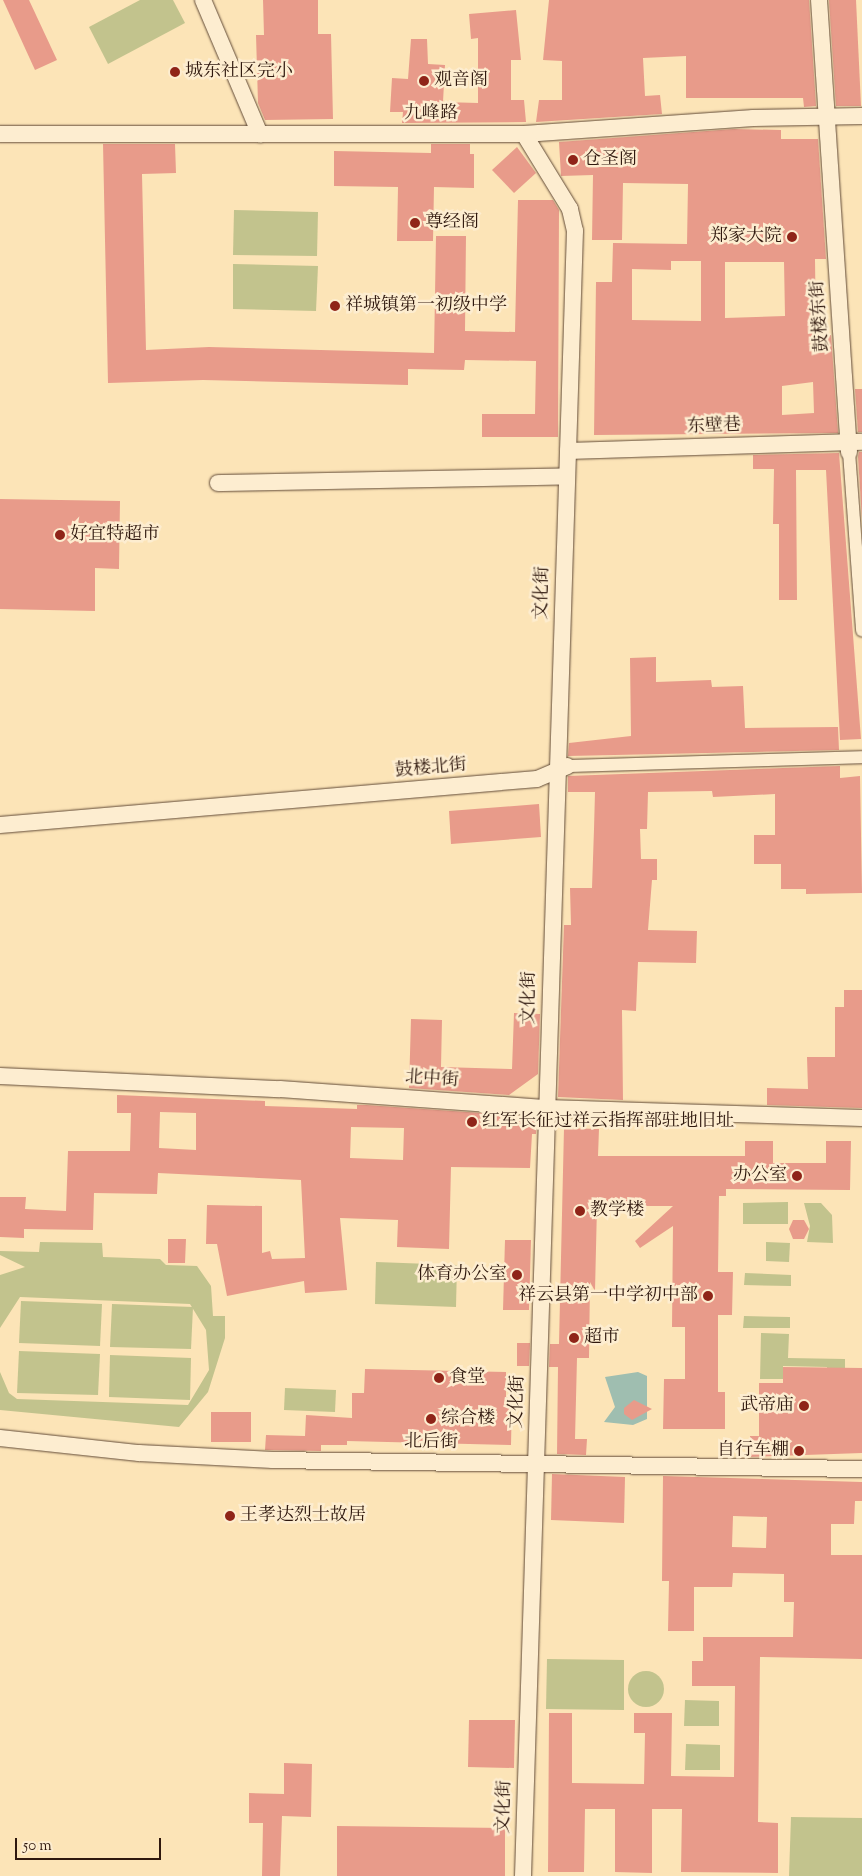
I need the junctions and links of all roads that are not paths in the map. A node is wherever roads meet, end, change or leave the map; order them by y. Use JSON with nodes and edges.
{"nodes":[{"id":1,"x":203,"y":0,"type":"edge"},
{"id":2,"x":819,"y":0,"type":"edge"},
{"id":3,"x":862,"y":116,"type":"edge"},
{"id":4,"x":825,"y":117,"type":"junction"},
{"id":5,"x":0,"y":134,"type":"edge"},
{"id":6,"x":260,"y":134,"type":"junction"},
{"id":7,"x":524,"y":134,"type":"junction"},
{"id":8,"x":853,"y":446,"type":"edge"},
{"id":9,"x":568,"y":451,"type":"junction"},
{"id":10,"x":567,"y":476,"type":"junction"},
{"id":11,"x":218,"y":483,"type":"dead end"},
{"id":12,"x":862,"y":630,"type":"edge"},
{"id":13,"x":862,"y":757,"type":"edge"},
{"id":14,"x":561,"y":770,"type":"junction"},
{"id":15,"x":0,"y":825,"type":"edge"},
{"id":16,"x":0,"y":1076,"type":"edge"},
{"id":17,"x":547,"y":1108,"type":"junction"},
{"id":18,"x":862,"y":1118,"type":"edge"},
{"id":19,"x":0,"y":1438,"type":"edge"},
{"id":20,"x":536,"y":1464,"type":"junction"},
{"id":21,"x":862,"y":1469,"type":"edge"},
{"id":22,"x":523,"y":1876,"type":"edge"}],
"edges":[{"from":1,"to":6,"type":"street"},
{"from":2,"to":4,"type":"street","name":"鼓楼东街"},
{"from":3,"to":4,"type":"street","name":"九峰路"},
{"from":4,"to":7,"type":"street","name":"九峰路"},
{"from":4,"to":8,"type":"street","name":"鼓楼东街"},
{"from":5,"to":6,"type":"street","name":"九峰路"},
{"from":6,"to":7,"type":"street","name":"九峰路"},
{"from":7,"to":9,"type":"street","name":"文化街"},
{"from":8,"to":9,"type":"street","name":"东壁巷"},
{"from":8,"to":12,"type":"street","name":"鼓楼东街"},
{"from":9,"to":10,"type":"street","name":"文化街"},
{"from":10,"to":11,"type":"street"},
{"from":10,"to":14,"type":"street","name":"文化街"},
{"from":13,"to":14,"type":"street","name":"鼓楼北街"},
{"from":14,"to":15,"type":"street","name":"鼓楼北街"},
{"from":14,"to":17,"type":"street","name":"文化街"},
{"from":16,"to":17,"type":"street","name":"北中街"},
{"from":17,"to":18,"type":"street","name":"北中街"},
{"from":17,"to":20,"type":"street","name":"文化街"},
{"from":19,"to":20,"type":"street","name":"北后街"},
{"from":20,"to":21,"type":"street","name":"北后街"},
{"from":20,"to":22,"type":"street","name":"文化街"}]}
